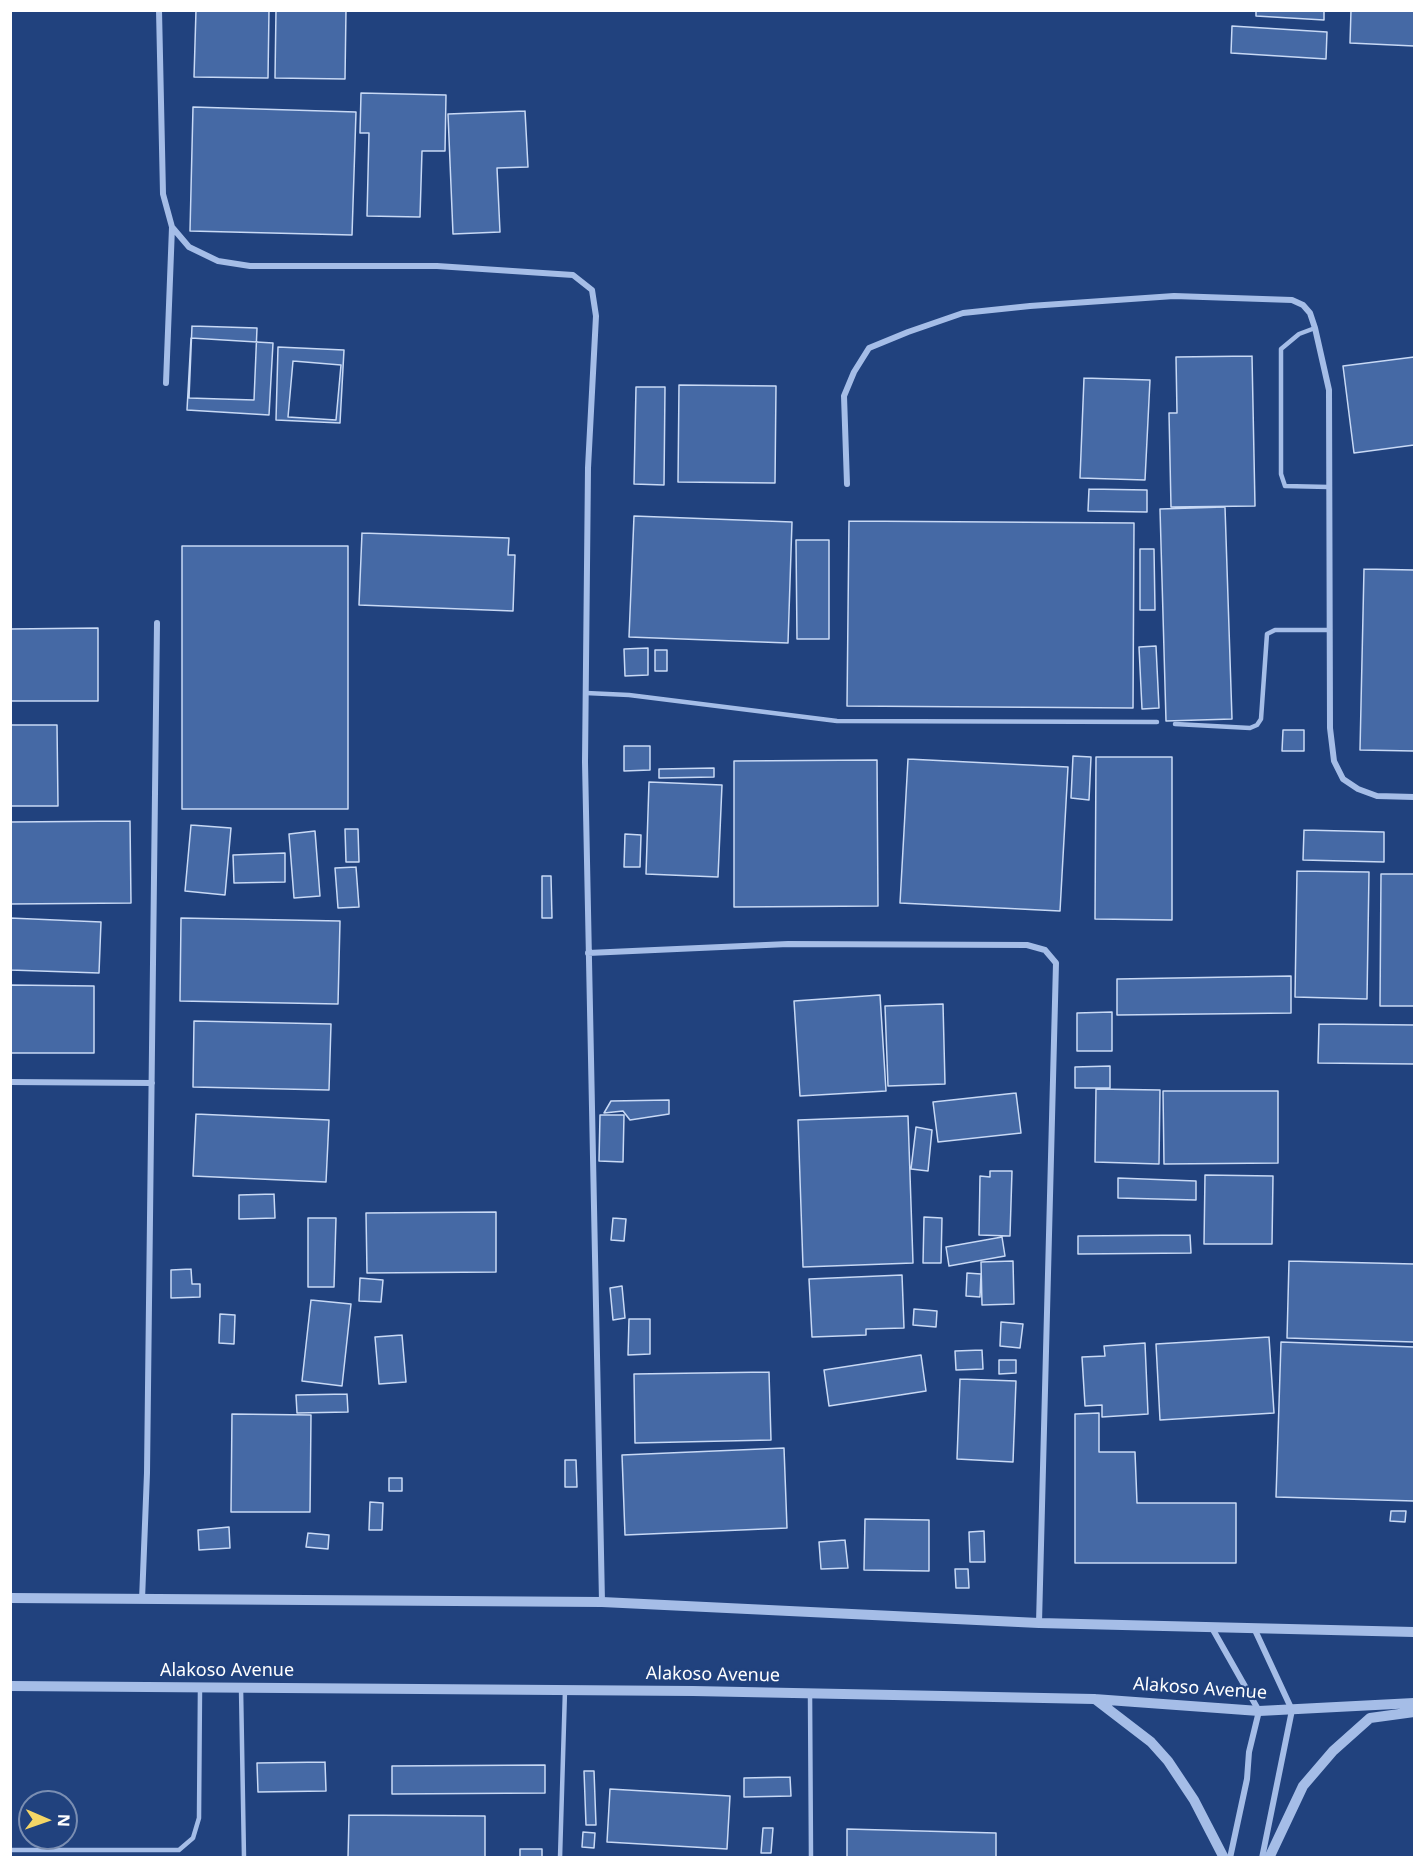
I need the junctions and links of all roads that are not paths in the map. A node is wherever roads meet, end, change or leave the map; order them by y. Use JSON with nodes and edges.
{"nodes":[{"id":1,"x":159,"y":10,"type":"edge"},
{"id":2,"x":172,"y":227,"type":"junction"},
{"id":3,"x":1315,"y":328,"type":"junction"},
{"id":4,"x":166,"y":383,"type":"dead end"},
{"id":5,"x":847,"y":484,"type":"dead end"},
{"id":6,"x":1329,"y":487,"type":"junction"},
{"id":7,"x":157,"y":623,"type":"dead end"},
{"id":8,"x":1330,"y":630,"type":"junction"},
{"id":9,"x":586,"y":693,"type":"junction"},
{"id":10,"x":1157,"y":722,"type":"dead end"},
{"id":11,"x":1175,"y":724,"type":"dead end"},
{"id":12,"x":1414,"y":797,"type":"edge"},
{"id":13,"x":588,"y":953,"type":"junction"},
{"id":14,"x":10,"y":1082,"type":"edge"},
{"id":15,"x":152,"y":1083,"type":"junction"},
{"id":16,"x":10,"y":1598,"type":"edge"},
{"id":17,"x":142,"y":1600,"type":"junction"},
{"id":18,"x":602,"y":1602,"type":"junction"},
{"id":19,"x":1039,"y":1623,"type":"junction"},
{"id":20,"x":1212,"y":1628,"type":"junction"},
{"id":21,"x":1254,"y":1628,"type":"junction"},
{"id":22,"x":1414,"y":1632,"type":"edge"},
{"id":23,"x":10,"y":1686,"type":"edge"},
{"id":24,"x":200,"y":1688,"type":"junction"},
{"id":25,"x":241,"y":1688,"type":"junction"},
{"id":26,"x":565,"y":1690,"type":"junction"},
{"id":27,"x":810,"y":1693,"type":"junction"},
{"id":28,"x":1094,"y":1699,"type":"junction"},
{"id":29,"x":1414,"y":1703,"type":"edge"},
{"id":30,"x":1292,"y":1710,"type":"junction"},
{"id":31,"x":1259,"y":1711,"type":"junction"},
{"id":32,"x":1414,"y":1712,"type":"edge"},
{"id":33,"x":10,"y":1850,"type":"edge"},
{"id":34,"x":244,"y":1857,"type":"edge"},
{"id":35,"x":560,"y":1857,"type":"edge"},
{"id":36,"x":811,"y":1857,"type":"edge"},
{"id":37,"x":1224,"y":1857,"type":"edge"},
{"id":38,"x":1230,"y":1857,"type":"edge"},
{"id":39,"x":1262,"y":1857,"type":"edge"},
{"id":40,"x":1269,"y":1857,"type":"edge"}],
"edges":[{"from":1,"to":2,"type":"street"},
{"from":2,"to":4,"type":"street"},
{"from":2,"to":9,"type":"street"},
{"from":3,"to":5,"type":"street"},
{"from":3,"to":6,"type":"street"},
{"from":3,"to":6,"type":"lane"},
{"from":6,"to":8,"type":"street"},
{"from":7,"to":15,"type":"street"},
{"from":8,"to":11,"type":"lane"},
{"from":8,"to":12,"type":"street"},
{"from":9,"to":10,"type":"lane"},
{"from":9,"to":13,"type":"street"},
{"from":13,"to":18,"type":"street"},
{"from":13,"to":19,"type":"street"},
{"from":14,"to":15,"type":"street"},
{"from":15,"to":17,"type":"street"},
{"from":16,"to":17,"type":"street"},
{"from":17,"to":18,"type":"street"},
{"from":18,"to":19,"type":"street"},
{"from":19,"to":20,"type":"street"},
{"from":20,"to":21,"type":"street"},
{"from":20,"to":31,"type":"street"},
{"from":21,"to":22,"type":"street"},
{"from":21,"to":30,"type":"street"},
{"from":23,"to":24,"type":"street","name":"Alakoso Avenue"},
{"from":24,"to":25,"type":"street","name":"Alakoso Avenue"},
{"from":24,"to":33,"type":"lane"},
{"from":25,"to":26,"type":"street","name":"Alakoso Avenue"},
{"from":25,"to":34,"type":"lane"},
{"from":26,"to":27,"type":"street","name":"Alakoso Avenue"},
{"from":26,"to":35,"type":"lane"},
{"from":27,"to":28,"type":"street","name":"Alakoso Avenue"},
{"from":27,"to":36,"type":"lane"},
{"from":28,"to":31,"type":"street","name":"Alakoso Avenue"},
{"from":28,"to":37,"type":"street"},
{"from":29,"to":30,"type":"street","name":"Alakoso Avenue"},
{"from":30,"to":31,"type":"street","name":"Alakoso Avenue"},
{"from":30,"to":39,"type":"street"},
{"from":31,"to":38,"type":"street"},
{"from":32,"to":40,"type":"street"}]}
